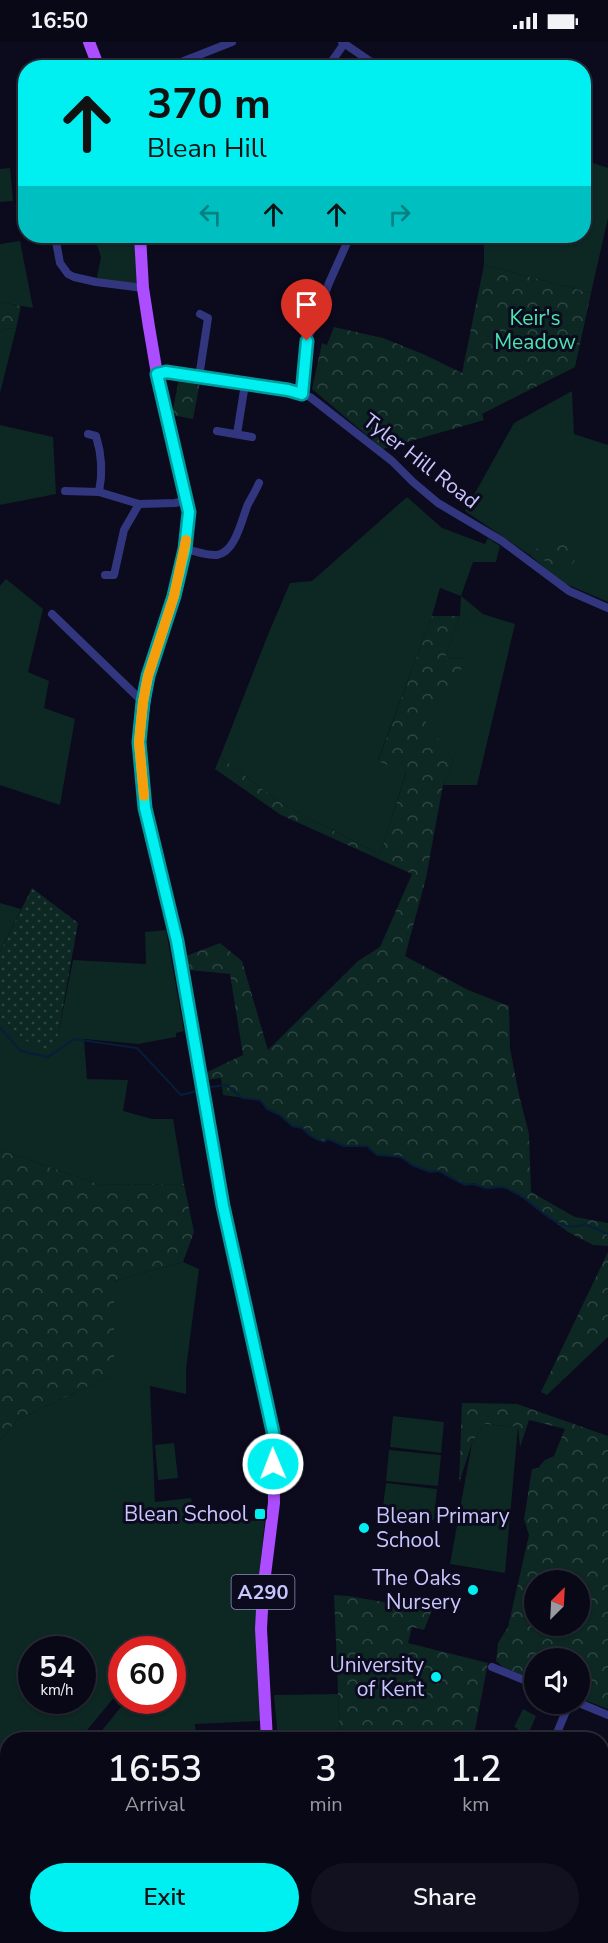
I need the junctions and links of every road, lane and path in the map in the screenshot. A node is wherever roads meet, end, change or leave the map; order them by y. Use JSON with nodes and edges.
{"nodes":[{"id":1,"x":89,"y":42,"type":"edge"},
{"id":2,"x":232,"y":42,"type":"edge"},
{"id":3,"x":343,"y":43,"type":"edge"},
{"id":4,"x":96,"y":60,"type":"edge"},
{"id":5,"x":186,"y":60,"type":"edge"},
{"id":6,"x":332,"y":60,"type":"edge"},
{"id":7,"x":368,"y":60,"type":"edge"},
{"id":8,"x":57,"y":243,"type":"edge"},
{"id":9,"x":140,"y":243,"type":"edge"},
{"id":10,"x":347,"y":243,"type":"edge"},
{"id":11,"x":143,"y":288,"type":"junction"},
{"id":12,"x":200,"y":314,"type":"dead end"},
{"id":13,"x":157,"y":374,"type":"junction"},
{"id":14,"x":199,"y":377,"type":"junction"},
{"id":15,"x":245,"y":384,"type":"junction"},
{"id":16,"x":302,"y":394,"type":"junction"},
{"id":17,"x":217,"y":431,"type":"dead end"},
{"id":18,"x":237,"y":434,"type":"junction"},
{"id":19,"x":88,"y":435,"type":"dead end"},
{"id":20,"x":252,"y":437,"type":"dead end"},
{"id":21,"x":259,"y":483,"type":"dead end"},
{"id":22,"x":65,"y":491,"type":"dead end"},
{"id":23,"x":99,"y":492,"type":"junction"},
{"id":24,"x":188,"y":500,"type":"junction"},
{"id":25,"x":140,"y":504,"type":"junction"},
{"id":26,"x":185,"y":549,"type":"junction"},
{"id":27,"x":105,"y":575,"type":"dead end"},
{"id":28,"x":608,"y":608,"type":"edge"},
{"id":29,"x":52,"y":614,"type":"dead end"},
{"id":30,"x":143,"y":702,"type":"junction"},
{"id":31,"x":492,"y":1667,"type":"dead end"},
{"id":32,"x":524,"y":1680,"type":"edge"},
{"id":33,"x":590,"y":1708,"type":"edge"},
{"id":34,"x":565,"y":1714,"type":"edge"},
{"id":35,"x":608,"y":1715,"type":"edge"},
{"id":36,"x":267,"y":1732,"type":"edge"},
{"id":37,"x":557,"y":1732,"type":"edge"}],
"edges":[{"from":1,"to":4,"type":"main road"},
{"from":2,"to":5,"type":"street"},
{"from":3,"to":6,"type":"street"},
{"from":3,"to":7,"type":"street"},
{"from":8,"to":11,"type":"street"},
{"from":9,"to":11,"type":"main road","number":"A290"},
{"from":10,"to":16,"type":"street"},
{"from":11,"to":13,"type":"main road","number":"A290"},
{"from":12,"to":14,"type":"street"},
{"from":13,"to":14,"type":"street","name":"Tyler Hill Road"},
{"from":13,"to":24,"type":"main road","number":"A290"},
{"from":14,"to":15,"type":"street","name":"Tyler Hill Road"},
{"from":15,"to":16,"type":"street","name":"Tyler Hill Road"},
{"from":15,"to":18,"type":"street"},
{"from":16,"to":28,"type":"street","name":"Tyler Hill Road"},
{"from":17,"to":18,"type":"street"},
{"from":18,"to":20,"type":"street"},
{"from":19,"to":23,"type":"street"},
{"from":21,"to":26,"type":"street"},
{"from":22,"to":23,"type":"street"},
{"from":23,"to":25,"type":"street"},
{"from":24,"to":25,"type":"street"},
{"from":24,"to":26,"type":"main road","number":"A290"},
{"from":25,"to":27,"type":"street"},
{"from":26,"to":30,"type":"main road","number":"A290"},
{"from":29,"to":30,"type":"street"},
{"from":30,"to":36,"type":"main road","number":"A290"},
{"from":31,"to":32,"type":"street"},
{"from":33,"to":35,"type":"street"},
{"from":34,"to":37,"type":"street"}]}
